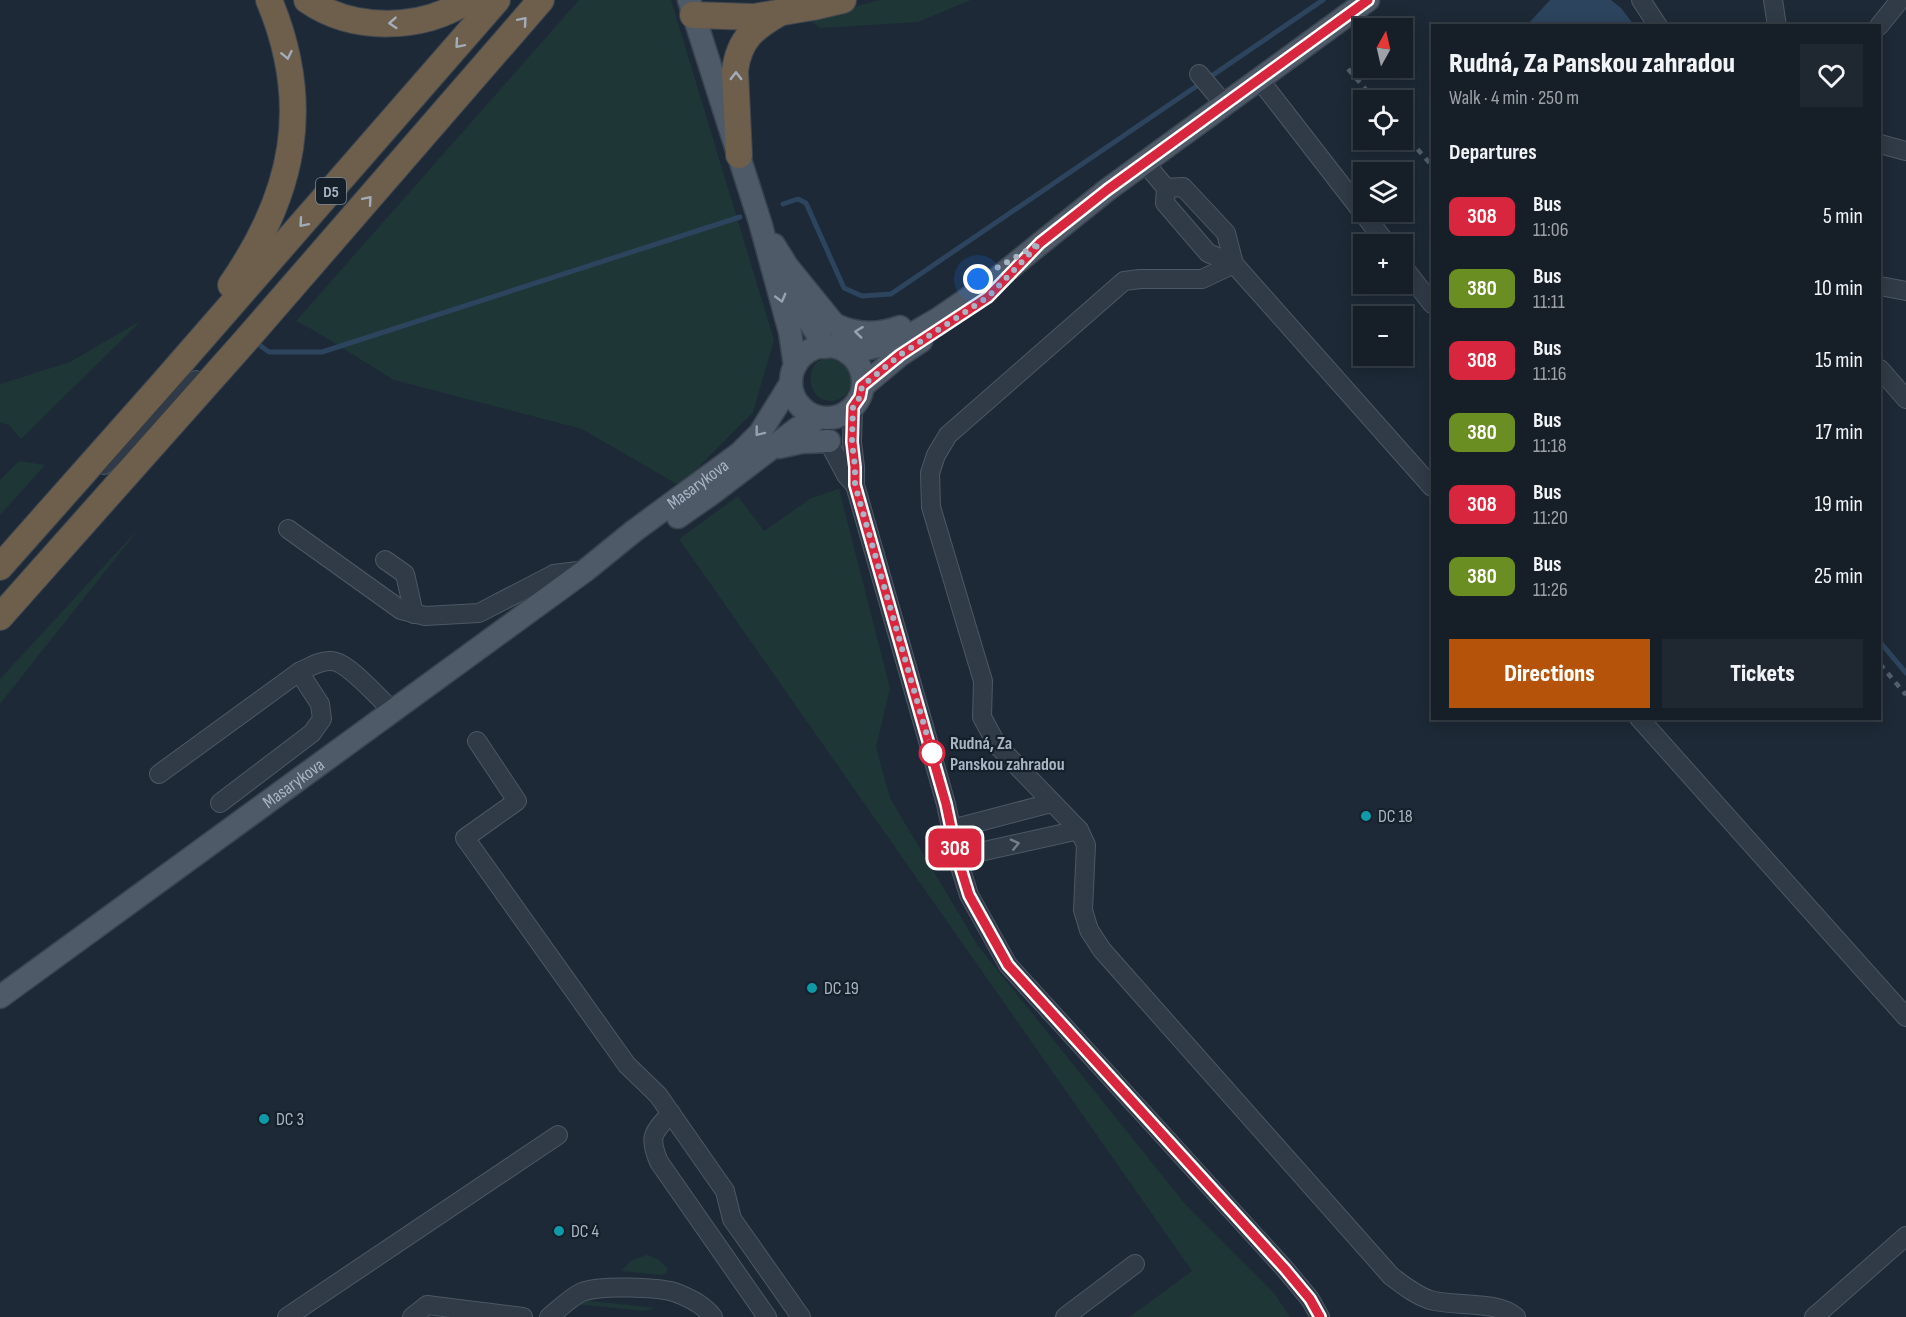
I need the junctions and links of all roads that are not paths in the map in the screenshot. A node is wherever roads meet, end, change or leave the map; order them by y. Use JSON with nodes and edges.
{"nodes":[{"id":1,"x":269,"y":0,"type":"edge"},
{"id":2,"x":307,"y":0,"type":"edge"},
{"id":3,"x":468,"y":0,"type":"edge"},
{"id":4,"x":497,"y":0,"type":"edge"},
{"id":5,"x":541,"y":0,"type":"edge"},
{"id":6,"x":719,"y":0,"type":"edge"},
{"id":7,"x":843,"y":0,"type":"edge"},
{"id":8,"x":1368,"y":0,"type":"edge"},
{"id":9,"x":1641,"y":0,"type":"edge"},
{"id":10,"x":1773,"y":0,"type":"edge"},
{"id":11,"x":1900,"y":0,"type":"edge"},
{"id":12,"x":691,"y":8,"type":"edge"},
{"id":13,"x":781,"y":12,"type":"junction"},
{"id":14,"x":1657,"y":24,"type":"edge"},
{"id":15,"x":1777,"y":24,"type":"edge"},
{"id":16,"x":1881,"y":24,"type":"edge"},
{"id":17,"x":1260,"y":79,"type":"junction"},
{"id":18,"x":1881,"y":144,"type":"edge"},
{"id":19,"x":1906,"y":151,"type":"edge"},
{"id":20,"x":739,"y":155,"type":"junction"},
{"id":21,"x":1145,"y":163,"type":"junction"},
{"id":22,"x":1166,"y":188,"type":"junction"},
{"id":23,"x":760,"y":222,"type":"junction"},
{"id":24,"x":1379,"y":234,"type":"edge"},
{"id":25,"x":1040,"y":243,"type":"junction"},
{"id":26,"x":1234,"y":264,"type":"junction"},
{"id":27,"x":787,"y":266,"type":"junction"},
{"id":28,"x":1413,"y":279,"type":"edge"},
{"id":29,"x":1881,"y":286,"type":"edge"},
{"id":30,"x":244,"y":291,"type":"junction"},
{"id":31,"x":1906,"y":291,"type":"edge"},
{"id":32,"x":1431,"y":303,"type":"edge"},
{"id":33,"x":269,"y":314,"type":"junction"},
{"id":34,"x":825,"y":347,"type":"junction"},
{"id":35,"x":848,"y":354,"type":"junction"},
{"id":36,"x":1881,"y":370,"type":"edge"},
{"id":37,"x":793,"y":375,"type":"junction"},
{"id":38,"x":164,"y":382,"type":"junction"},
{"id":39,"x":862,"y":386,"type":"junction"},
{"id":40,"x":1906,"y":399,"type":"edge"},
{"id":41,"x":853,"y":407,"type":"junction"},
{"id":42,"x":815,"y":419,"type":"junction"},
{"id":43,"x":150,"y":423,"type":"junction"},
{"id":44,"x":829,"y":441,"type":"junction"},
{"id":45,"x":772,"y":449,"type":"junction"},
{"id":46,"x":855,"y":485,"type":"junction"},
{"id":47,"x":1431,"y":486,"type":"edge"},
{"id":48,"x":288,"y":530,"type":"dead end"},
{"id":49,"x":30,"y":534,"type":"junction"},
{"id":50,"x":56,"y":556,"type":"junction"},
{"id":51,"x":385,"y":560,"type":"dead end"},
{"id":52,"x":0,"y":567,"type":"edge"},
{"id":53,"x":586,"y":570,"type":"junction"},
{"id":54,"x":414,"y":614,"type":"junction"},
{"id":55,"x":0,"y":617,"type":"edge"},
{"id":56,"x":299,"y":672,"type":"junction"},
{"id":57,"x":393,"y":711,"type":"junction"},
{"id":58,"x":1641,"y":720,"type":"edge"},
{"id":59,"x":477,"y":741,"type":"dead end"},
{"id":60,"x":159,"y":774,"type":"dead end"},
{"id":61,"x":1051,"y":803,"type":"junction"},
{"id":62,"x":237,"y":825,"type":"junction"},
{"id":63,"x":952,"y":829,"type":"junction"},
{"id":64,"x":1079,"y":830,"type":"junction"},
{"id":65,"x":957,"y":856,"type":"junction"},
{"id":66,"x":0,"y":997,"type":"edge"},
{"id":67,"x":1906,"y":1017,"type":"edge"},
{"id":68,"x":671,"y":1113,"type":"junction"},
{"id":69,"x":558,"y":1135,"type":"dead end"},
{"id":70,"x":1906,"y":1236,"type":"edge"},
{"id":71,"x":1135,"y":1264,"type":"dead end"},
{"id":72,"x":287,"y":1317,"type":"edge"},
{"id":73,"x":412,"y":1317,"type":"edge"},
{"id":74,"x":524,"y":1317,"type":"edge"},
{"id":75,"x":549,"y":1317,"type":"edge"},
{"id":76,"x":712,"y":1317,"type":"edge"},
{"id":77,"x":767,"y":1317,"type":"edge"},
{"id":78,"x":801,"y":1317,"type":"edge"},
{"id":79,"x":1065,"y":1317,"type":"edge"},
{"id":80,"x":1320,"y":1317,"type":"edge"},
{"id":81,"x":1516,"y":1317,"type":"edge"},
{"id":82,"x":1814,"y":1317,"type":"edge"}],
"edges":[{"from":1,"to":38,"type":"highway","one_way":true},
{"from":3,"to":2,"type":"highway","one_way":true},
{"from":4,"to":30,"type":"highway","number":"D5","one_way":true},
{"from":33,"to":5,"type":"highway","number":"D5","one_way":true},
{"from":6,"to":12,"type":"highway"},
{"from":7,"to":13,"type":"highway"},
{"from":8,"to":17,"type":"main road"},
{"from":9,"to":14,"type":"street"},
{"from":10,"to":15,"type":"street"},
{"from":11,"to":16,"type":"street"},
{"from":12,"to":13,"type":"highway"},
{"from":12,"to":20,"type":"main road"},
{"from":20,"to":13,"type":"highway","one_way":true},
{"from":17,"to":21,"type":"main road"},
{"from":17,"to":24,"type":"street"},
{"from":18,"to":19,"type":"street"},
{"from":20,"to":23,"type":"main road"},
{"from":21,"to":22,"type":"street"},
{"from":21,"to":25,"type":"main road"},
{"from":22,"to":26,"type":"street"},
{"from":22,"to":26,"type":"street"},
{"from":23,"to":27,"type":"main road"},
{"from":23,"to":37,"type":"main road","one_way":true},
{"from":25,"to":27,"type":"main road","one_way":true},
{"from":25,"to":35,"type":"main road"},
{"from":25,"to":39,"type":"main road"},
{"from":26,"to":47,"type":"street"},
{"from":26,"to":61,"type":"street"},
{"from":27,"to":34,"type":"main road"},
{"from":28,"to":32,"type":"street"},
{"from":29,"to":31,"type":"street"},
{"from":30,"to":38,"type":"highway","number":"D5"},
{"from":30,"to":43,"type":"street","number":"D5"},
{"from":33,"to":43,"type":"street","number":"D5"},
{"from":33,"to":50,"type":"highway","number":"D5"},
{"from":34,"to":35,"type":"main road"},
{"from":34,"to":37,"type":"main road"},
{"from":35,"to":39,"type":"main road"},
{"from":36,"to":40,"type":"street"},
{"from":37,"to":42,"type":"main road"},
{"from":37,"to":53,"type":"main road","name":"Masarykova","one_way":true},
{"from":38,"to":49,"type":"highway","number":"D5"},
{"from":39,"to":41,"type":"main road"},
{"from":41,"to":42,"type":"main road"},
{"from":41,"to":46,"type":"street"},
{"from":42,"to":44,"type":"street"},
{"from":42,"to":45,"type":"main road","name":"Masarykova"},
{"from":43,"to":49,"type":"street","number":"D5"},
{"from":43,"to":50,"type":"street","number":"D5"},
{"from":44,"to":45,"type":"main road"},
{"from":44,"to":46,"type":"street"},
{"from":45,"to":53,"type":"main road","name":"Masarykova"},
{"from":46,"to":63,"type":"street"},
{"from":48,"to":54,"type":"street"},
{"from":49,"to":52,"type":"highway","number":"D5"},
{"from":50,"to":55,"type":"highway","number":"D5"},
{"from":51,"to":54,"type":"street"},
{"from":53,"to":54,"type":"street"},
{"from":53,"to":57,"type":"main road","name":"Masarykova"},
{"from":56,"to":57,"type":"street"},
{"from":56,"to":60,"type":"street"},
{"from":56,"to":62,"type":"street"},
{"from":57,"to":62,"type":"main road","name":"Masarykova"},
{"from":58,"to":67,"type":"street"},
{"from":59,"to":68,"type":"street"},
{"from":61,"to":63,"type":"street"},
{"from":61,"to":64,"type":"street"},
{"from":62,"to":66,"type":"main road","name":"Masarykova"},
{"from":63,"to":65,"type":"street"},
{"from":65,"to":64,"type":"street","one_way":true},
{"from":64,"to":81,"type":"street"},
{"from":65,"to":80,"type":"street"},
{"from":68,"to":77,"type":"street"},
{"from":68,"to":78,"type":"street"},
{"from":69,"to":72,"type":"street"},
{"from":70,"to":82,"type":"street"},
{"from":71,"to":79,"type":"street"},
{"from":73,"to":74,"type":"street"},
{"from":75,"to":76,"type":"street"}]}
